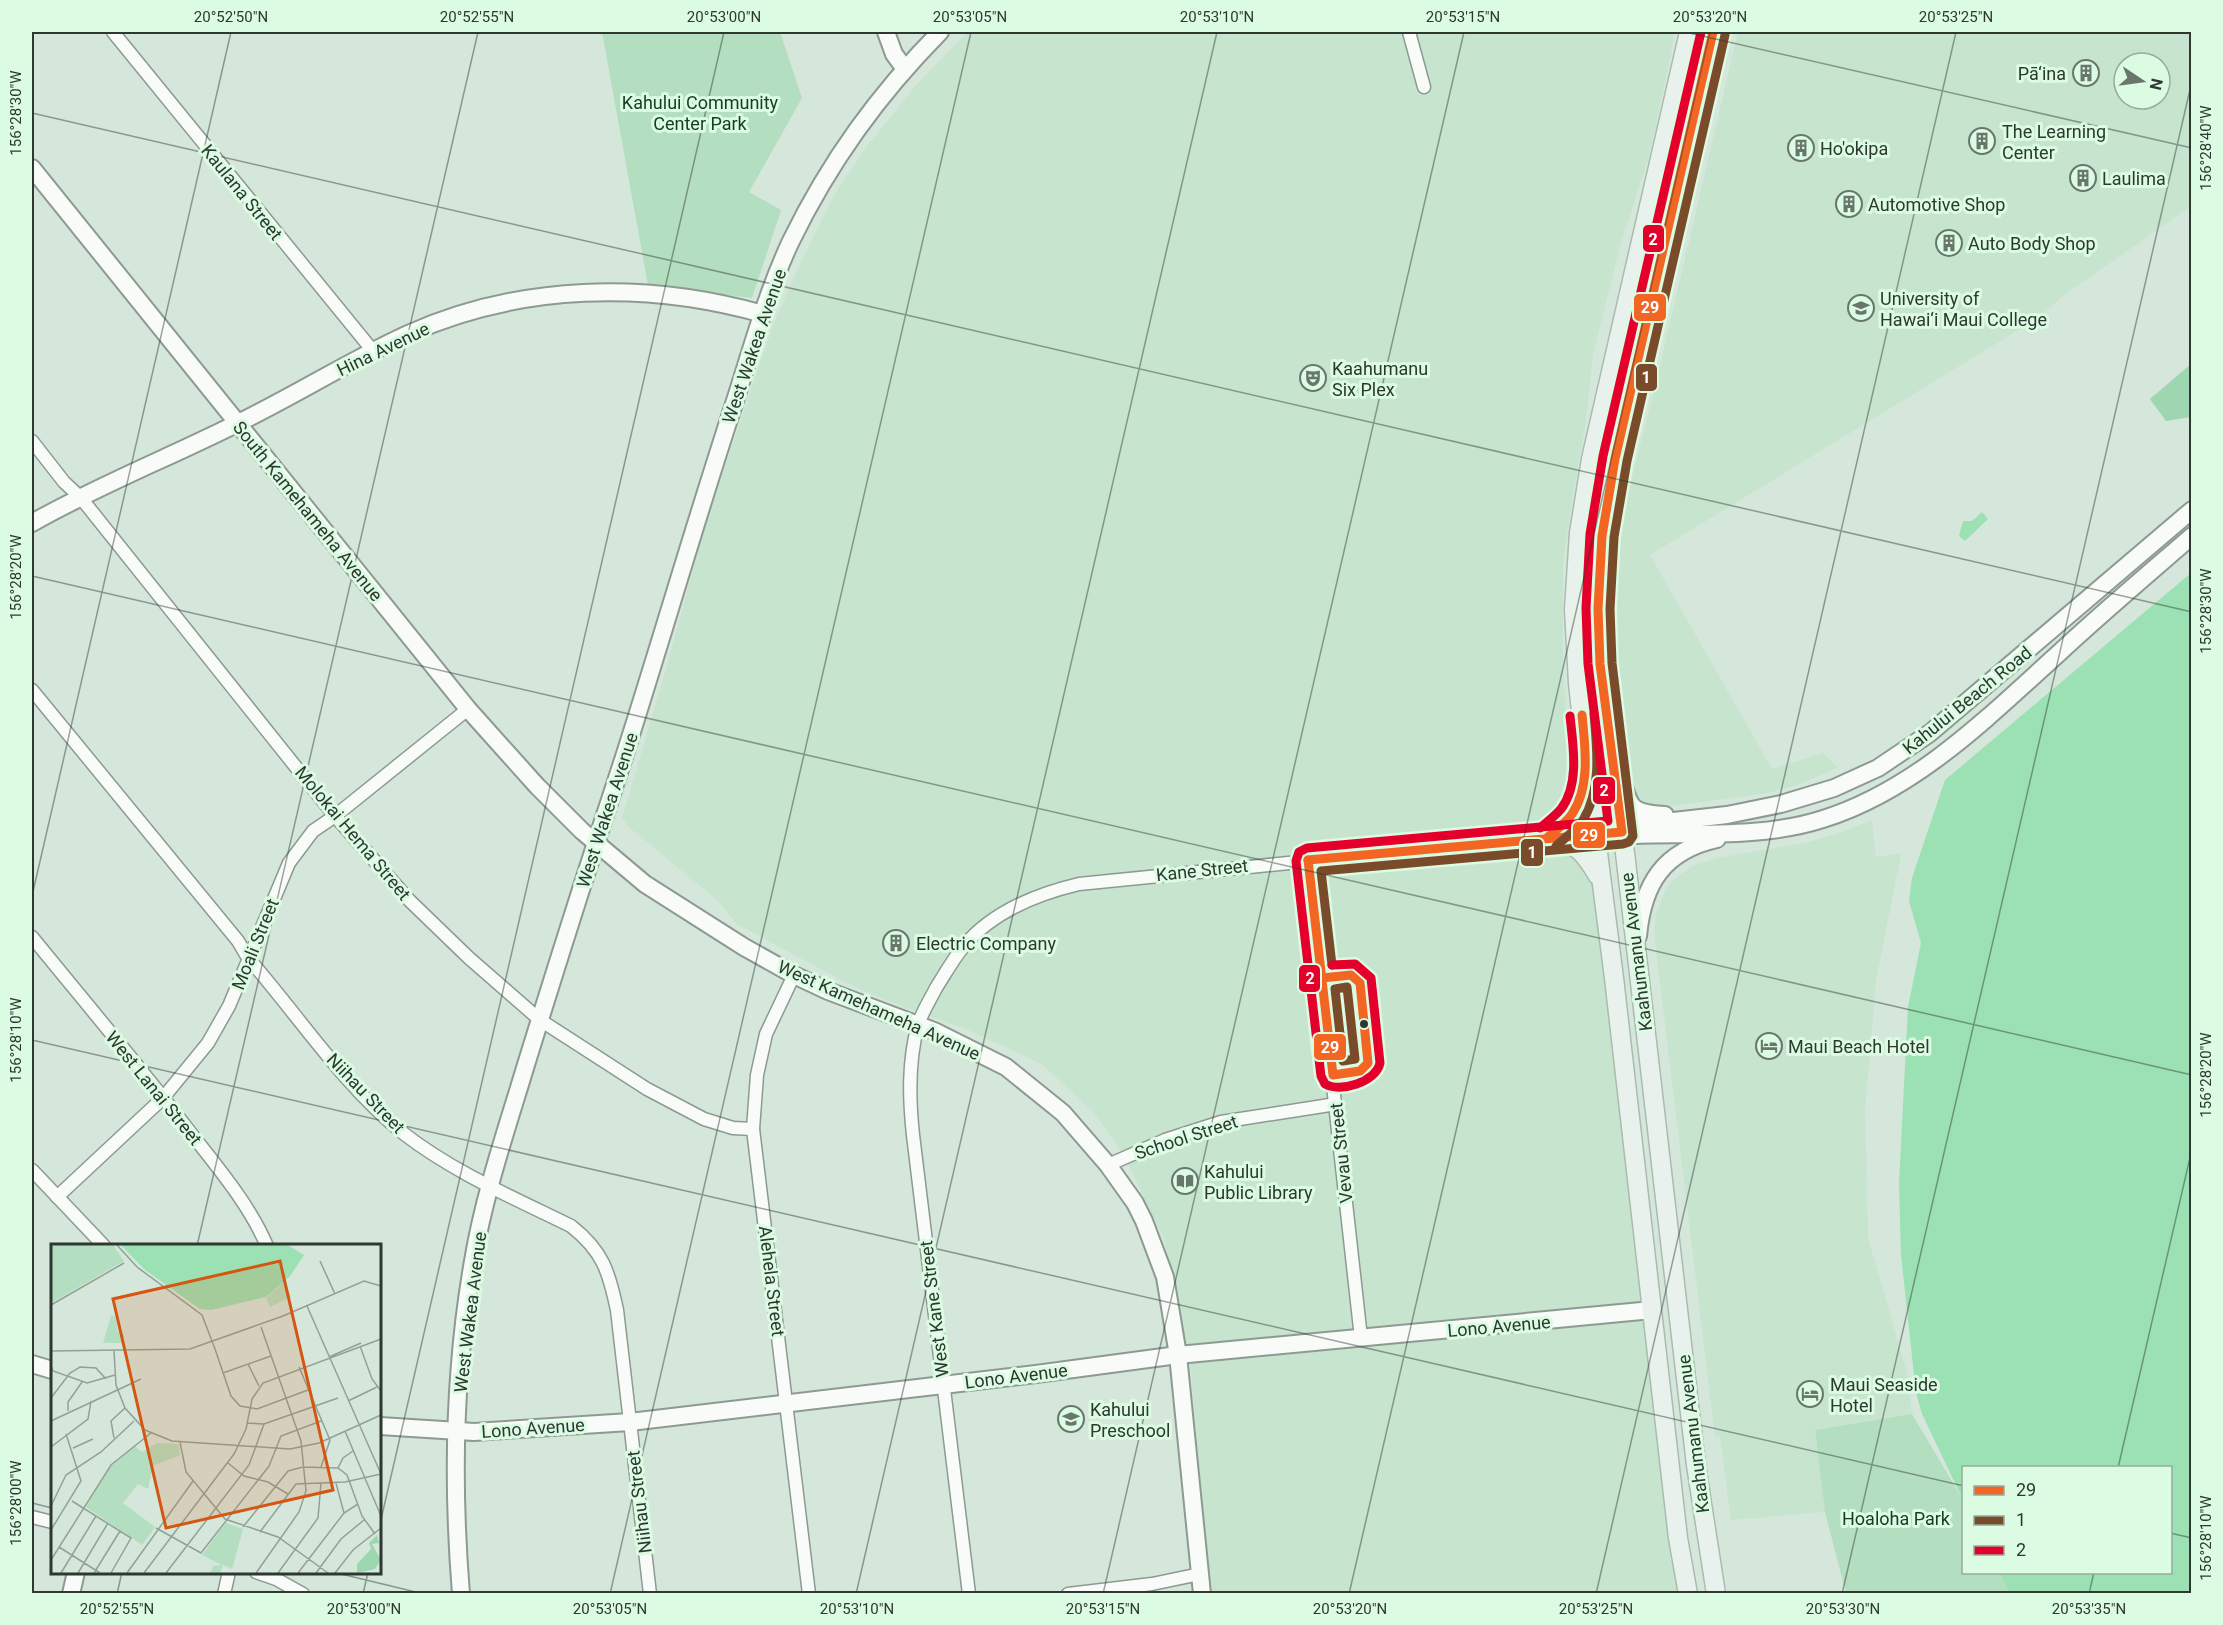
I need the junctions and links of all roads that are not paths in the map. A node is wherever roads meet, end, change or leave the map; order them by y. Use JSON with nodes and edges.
{"nodes":[{"id":1,"x":113,"y":32,"type":"edge"},
{"id":2,"x":886,"y":32,"type":"edge"},
{"id":3,"x":940,"y":32,"type":"edge"},
{"id":4,"x":1409,"y":32,"type":"edge"},
{"id":5,"x":1689,"y":32,"type":"edge"},
{"id":6,"x":1713,"y":32,"type":"edge"},
{"id":7,"x":905,"y":69,"type":"junction"},
{"id":8,"x":1424,"y":87,"type":"dead end"},
{"id":9,"x":32,"y":168,"type":"edge"},
{"id":10,"x":763,"y":314,"type":"junction"},
{"id":11,"x":1620,"y":329,"type":"junction"},
{"id":12,"x":1643,"y":334,"type":"junction"},
{"id":13,"x":373,"y":351,"type":"junction"},
{"id":14,"x":237,"y":424,"type":"junction"},
{"id":15,"x":32,"y":441,"type":"edge"},
{"id":16,"x":81,"y":498,"type":"junction"},
{"id":17,"x":2191,"y":511,"type":"edge"},
{"id":18,"x":32,"y":523,"type":"edge"},
{"id":19,"x":2192,"y":536,"type":"edge"},
{"id":20,"x":32,"y":690,"type":"edge"},
{"id":21,"x":468,"y":709,"type":"junction"},
{"id":22,"x":1586,"y":759,"type":"junction"},
{"id":23,"x":1613,"y":761,"type":"junction"},
{"id":24,"x":1834,"y":788,"type":"junction"},
{"id":25,"x":1843,"y":812,"type":"junction"},
{"id":26,"x":335,"y":816,"type":"junction"},
{"id":27,"x":1699,"y":818,"type":"junction"},
{"id":28,"x":1756,"y":831,"type":"junction"},
{"id":29,"x":1622,"y":832,"type":"junction"},
{"id":30,"x":1596,"y":834,"type":"junction"},
{"id":31,"x":1548,"y":837,"type":"junction"},
{"id":32,"x":596,"y":842,"type":"junction"},
{"id":33,"x":1308,"y":860,"type":"junction"},
{"id":34,"x":1602,"y":883,"type":"junction"},
{"id":35,"x":32,"y":937,"type":"edge"},
{"id":36,"x":1637,"y":957,"type":"junction"},
{"id":37,"x":248,"y":958,"type":"junction"},
{"id":38,"x":794,"y":975,"type":"junction"},
{"id":39,"x":540,"y":1020,"type":"junction"},
{"id":40,"x":918,"y":1024,"type":"junction"},
{"id":41,"x":1651,"y":1075,"type":"junction"},
{"id":42,"x":1625,"y":1078,"type":"junction"},
{"id":43,"x":163,"y":1098,"type":"junction"},
{"id":44,"x":1336,"y":1104,"type":"junction"},
{"id":45,"x":753,"y":1129,"type":"junction"},
{"id":46,"x":1108,"y":1164,"type":"junction"},
{"id":47,"x":32,"y":1170,"type":"edge"},
{"id":48,"x":490,"y":1185,"type":"junction"},
{"id":49,"x":57,"y":1197,"type":"junction"},
{"id":50,"x":103,"y":1244,"type":"edge"},
{"id":51,"x":267,"y":1244,"type":"edge"},
{"id":52,"x":1677,"y":1307,"type":"junction"},
{"id":53,"x":1652,"y":1310,"type":"junction"},
{"id":54,"x":1361,"y":1338,"type":"junction"},
{"id":55,"x":1178,"y":1356,"type":"junction"},
{"id":56,"x":32,"y":1364,"type":"edge"},
{"id":57,"x":51,"y":1370,"type":"edge"},
{"id":58,"x":943,"y":1385,"type":"junction"},
{"id":59,"x":787,"y":1403,"type":"junction"},
{"id":60,"x":630,"y":1422,"type":"junction"},
{"id":61,"x":381,"y":1426,"type":"edge"},
{"id":62,"x":458,"y":1432,"type":"junction"},
{"id":63,"x":32,"y":1517,"type":"edge"},
{"id":64,"x":51,"y":1522,"type":"edge"},
{"id":65,"x":1705,"y":1534,"type":"junction"},
{"id":66,"x":1678,"y":1538,"type":"junction"},
{"id":67,"x":76,"y":1574,"type":"edge"},
{"id":68,"x":229,"y":1574,"type":"edge"},
{"id":69,"x":262,"y":1574,"type":"edge"},
{"id":70,"x":1200,"y":1574,"type":"junction"},
{"id":71,"x":71,"y":1593,"type":"edge"},
{"id":72,"x":224,"y":1593,"type":"edge"},
{"id":73,"x":303,"y":1593,"type":"edge"},
{"id":74,"x":461,"y":1593,"type":"edge"},
{"id":75,"x":650,"y":1593,"type":"edge"},
{"id":76,"x":809,"y":1593,"type":"edge"},
{"id":77,"x":969,"y":1593,"type":"edge"},
{"id":78,"x":1068,"y":1593,"type":"edge"},
{"id":79,"x":1202,"y":1593,"type":"edge"},
{"id":80,"x":1688,"y":1593,"type":"edge"},
{"id":81,"x":1716,"y":1593,"type":"edge"}],
"edges":[{"from":1,"to":13,"type":"street","name":"Kaulana Street"},
{"from":2,"to":7,"type":"street"},
{"from":3,"to":7,"type":"street","name":"West Wakea Avenue"},
{"from":4,"to":8,"type":"street"},
{"from":5,"to":11,"type":"main road","name":"Kaahumanu Avenue"},
{"from":6,"to":12,"type":"main road","name":"Kaahumanu Avenue"},
{"from":7,"to":10,"type":"street","name":"West Wakea Avenue"},
{"from":9,"to":14,"type":"street","name":"South Kamehameha Avenue"},
{"from":10,"to":13,"type":"street","name":"Hina Avenue"},
{"from":10,"to":32,"type":"street","name":"West Wakea Avenue"},
{"from":11,"to":12,"type":"main road"},
{"from":11,"to":22,"type":"main road","name":"Kaahumanu Avenue"},
{"from":12,"to":23,"type":"main road","name":"Kaahumanu Avenue"},
{"from":13,"to":14,"type":"street","name":"Hina Avenue"},
{"from":14,"to":16,"type":"street","name":"Hina Avenue"},
{"from":14,"to":21,"type":"street","name":"South Kamehameha Avenue"},
{"from":15,"to":16,"type":"street","name":"Molokai Hema Street"},
{"from":16,"to":18,"type":"street","name":"Hina Avenue"},
{"from":16,"to":26,"type":"street","name":"Molokai Hema Street"},
{"from":17,"to":24,"type":"street","name":"Kahului Beach Road"},
{"from":19,"to":25,"type":"street","name":"Kahului Beach Road"},
{"from":20,"to":37,"type":"street","name":"Niihau Street"},
{"from":21,"to":26,"type":"street","name":"Moali Street"},
{"from":21,"to":32,"type":"street","name":"South Kamehameha Avenue"},
{"from":22,"to":30,"type":"main road","name":"Kaahumanu Avenue"},
{"from":22,"to":31,"type":"main road"},
{"from":23,"to":27,"type":"street"},
{"from":23,"to":29,"type":"main road","name":"Kaahumanu Avenue"},
{"from":24,"to":25,"type":"street"},
{"from":24,"to":27,"type":"street","name":"Kahului Beach Road"},
{"from":25,"to":28,"type":"street","name":"Kahului Beach Road"},
{"from":26,"to":37,"type":"street","name":"Moali Street"},
{"from":26,"to":39,"type":"street","name":"Molokai Hema Street"},
{"from":27,"to":29,"type":"street","name":"Kahului Beach Road"},
{"from":28,"to":29,"type":"street","name":"Kahului Beach Road"},
{"from":28,"to":36,"type":"street"},
{"from":29,"to":30,"type":"main road"},
{"from":29,"to":36,"type":"main road","name":"Kaahumanu Avenue"},
{"from":30,"to":31,"type":"main road"},
{"from":30,"to":34,"type":"main road","name":"Kaahumanu Avenue"},
{"from":31,"to":33,"type":"street","name":"Kane Street"},
{"from":31,"to":34,"type":"main road"},
{"from":32,"to":38,"type":"street","name":"West Kamehameha Avenue"},
{"from":32,"to":39,"type":"street","name":"West Wakea Avenue"},
{"from":33,"to":40,"type":"street","name":"Kane Street"},
{"from":33,"to":44,"type":"street","name":"Vevau Street"},
{"from":34,"to":42,"type":"main road","name":"Kaahumanu Avenue"},
{"from":35,"to":43,"type":"street","name":"West Lanai Street"},
{"from":36,"to":41,"type":"main road","name":"Kaahumanu Avenue"},
{"from":37,"to":43,"type":"street","name":"Moali Street"},
{"from":37,"to":48,"type":"street","name":"Niihau Street"},
{"from":38,"to":40,"type":"street","name":"West Kamehameha Avenue"},
{"from":38,"to":45,"type":"street","name":"Alehela Street"},
{"from":39,"to":45,"type":"street","name":"Molokai Hema Street"},
{"from":39,"to":48,"type":"street","name":"West Wakea Avenue"},
{"from":40,"to":46,"type":"street","name":"West Kamehameha Avenue"},
{"from":40,"to":58,"type":"street","name":"West Kane Street"},
{"from":41,"to":42,"type":"main road"},
{"from":41,"to":52,"type":"main road","name":"Kaahumanu Avenue"},
{"from":42,"to":53,"type":"main road","name":"Kaahumanu Avenue"},
{"from":43,"to":49,"type":"street","name":"Moali Street"},
{"from":43,"to":51,"type":"street","name":"West Lanai Street"},
{"from":44,"to":46,"type":"street","name":"School Street"},
{"from":44,"to":54,"type":"street","name":"Vevau Street"},
{"from":45,"to":59,"type":"street","name":"Alehela Street"},
{"from":46,"to":55,"type":"street","name":"West Kamehameha Avenue"},
{"from":47,"to":49,"type":"street"},
{"from":48,"to":60,"type":"street","name":"Niihau Street"},
{"from":48,"to":62,"type":"street","name":"West Wakea Avenue"},
{"from":49,"to":50,"type":"street"},
{"from":52,"to":53,"type":"main road"},
{"from":52,"to":65,"type":"main road","name":"Kaahumanu Avenue"},
{"from":53,"to":54,"type":"street","name":"Lono Avenue"},
{"from":53,"to":66,"type":"main road","name":"Kaahumanu Avenue"},
{"from":54,"to":55,"type":"street","name":"Lono Avenue"},
{"from":55,"to":58,"type":"street","name":"Lono Avenue"},
{"from":55,"to":70,"type":"street","name":"West Kamehameha Avenue"},
{"from":56,"to":57,"type":"street"},
{"from":58,"to":59,"type":"street","name":"Lono Avenue"},
{"from":58,"to":77,"type":"street","name":"West Kane Street"},
{"from":59,"to":60,"type":"street","name":"Lono Avenue"},
{"from":59,"to":76,"type":"street","name":"Alehela Street"},
{"from":60,"to":62,"type":"street","name":"Lono Avenue"},
{"from":60,"to":75,"type":"street","name":"Niihau Street"},
{"from":61,"to":62,"type":"street","name":"Lono Avenue"},
{"from":62,"to":74,"type":"street","name":"West Wakea Avenue"},
{"from":63,"to":64,"type":"street"},
{"from":65,"to":66,"type":"main road"},
{"from":65,"to":81,"type":"main road","name":"Kaahumanu Avenue"},
{"from":66,"to":80,"type":"main road","name":"Kaahumanu Avenue"},
{"from":67,"to":71,"type":"street"},
{"from":68,"to":72,"type":"street"},
{"from":69,"to":73,"type":"street"},
{"from":70,"to":78,"type":"street"},
{"from":70,"to":79,"type":"street","name":"West Kamehameha Avenue"}]}
